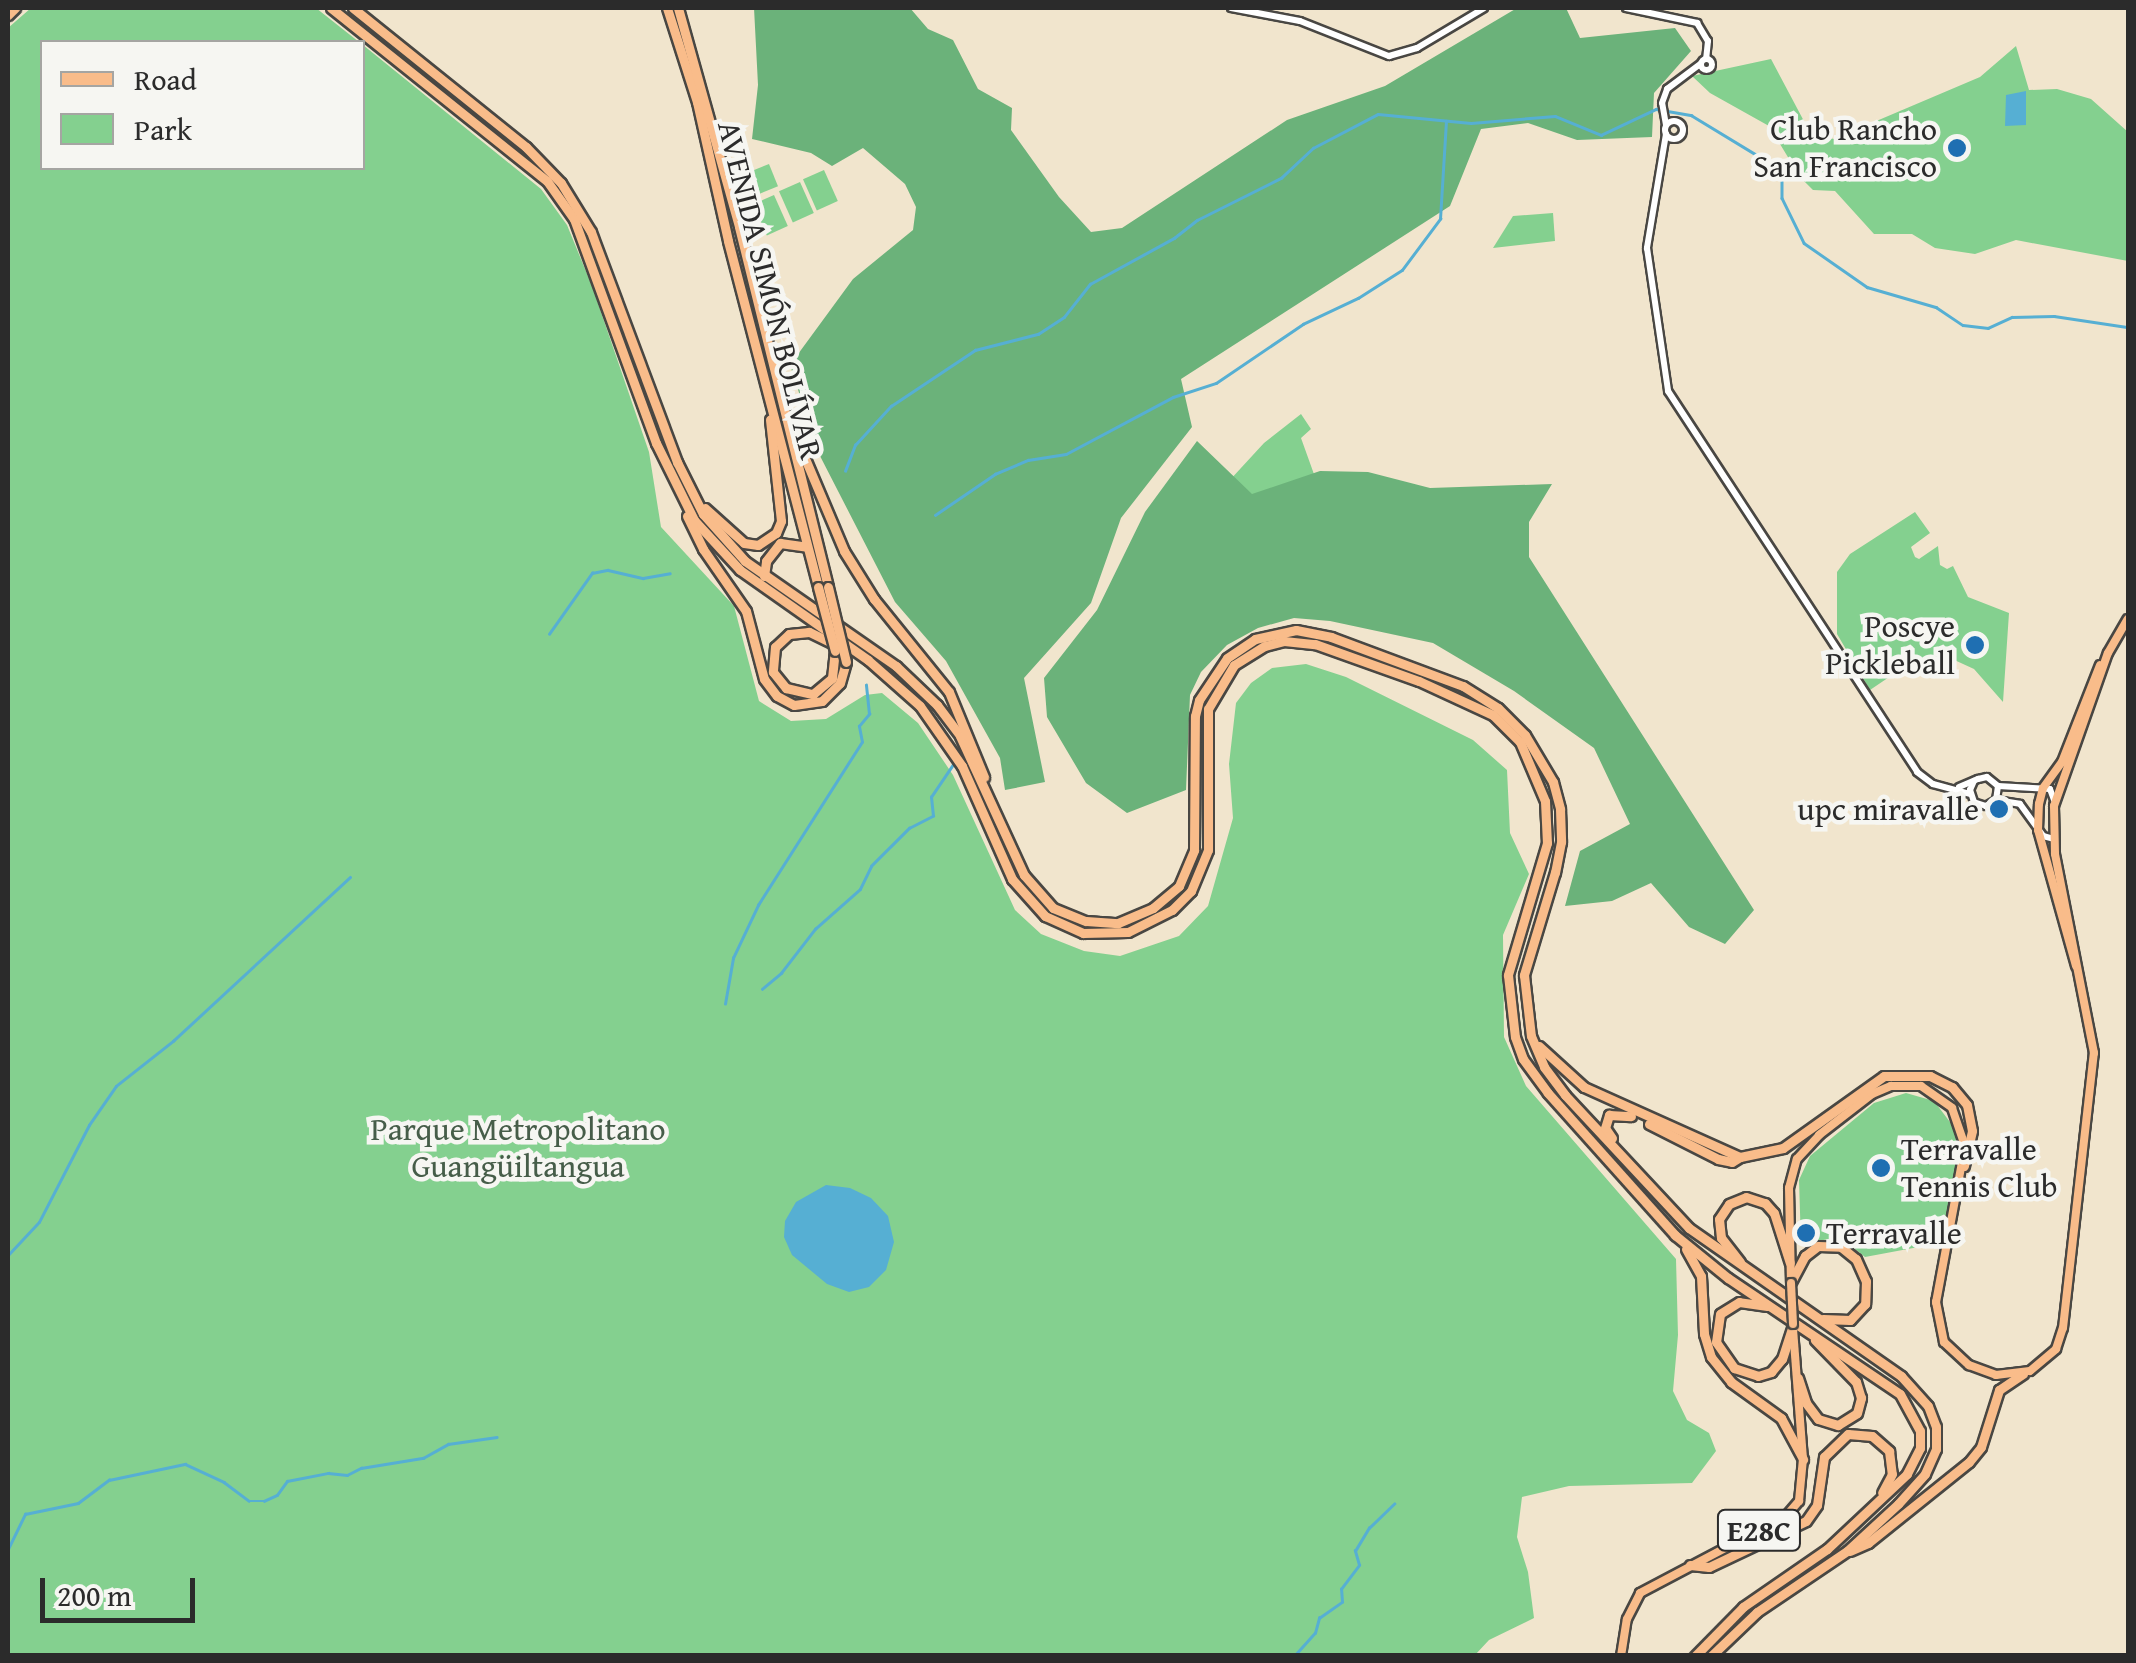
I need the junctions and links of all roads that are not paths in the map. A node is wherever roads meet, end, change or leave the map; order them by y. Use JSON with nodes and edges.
{"nodes":[{"id":1,"x":15,"y":8,"type":"edge"},
{"id":2,"x":331,"y":8,"type":"edge"},
{"id":3,"x":352,"y":8,"type":"edge"},
{"id":4,"x":667,"y":8,"type":"edge"},
{"id":5,"x":678,"y":8,"type":"edge"},
{"id":6,"x":1230,"y":8,"type":"edge"},
{"id":7,"x":1484,"y":8,"type":"edge"},
{"id":8,"x":1626,"y":8,"type":"edge"},
{"id":9,"x":8,"y":15,"type":"edge"},
{"id":10,"x":414,"y":56,"type":"junction"},
{"id":11,"x":406,"y":67,"type":"junction"},
{"id":12,"x":767,"y":387,"type":"junction"},
{"id":13,"x":784,"y":410,"type":"junction"},
{"id":14,"x":692,"y":494,"type":"junction"},
{"id":15,"x":684,"y":504,"type":"junction"},
{"id":16,"x":807,"y":547,"type":"junction"},
{"id":17,"x":764,"y":576,"type":"junction"},
{"id":18,"x":823,"y":587,"type":"junction"},
{"id":19,"x":2128,"y":619,"type":"edge"},
{"id":20,"x":2108,"y":653,"type":"junction"},
{"id":21,"x":868,"y":660,"type":"junction"},
{"id":22,"x":1974,"y":782,"type":"junction"},
{"id":23,"x":1998,"y":786,"type":"junction"},
{"id":24,"x":986,"y":788,"type":"junction"},
{"id":25,"x":1956,"y":788,"type":"junction"},
{"id":26,"x":2043,"y":788,"type":"junction"},
{"id":27,"x":1970,"y":794,"type":"junction"},
{"id":28,"x":1996,"y":800,"type":"junction"},
{"id":29,"x":2054,"y":806,"type":"junction"},
{"id":30,"x":2038,"y":830,"type":"junction"},
{"id":31,"x":2054,"y":839,"type":"junction"},
{"id":32,"x":2079,"y":972,"type":"junction"},
{"id":33,"x":1531,"y":1036,"type":"junction"},
{"id":34,"x":1740,"y":1157,"type":"junction"},
{"id":35,"x":1627,"y":1161,"type":"junction"},
{"id":36,"x":1964,"y":1166,"type":"junction"},
{"id":37,"x":1675,"y":1235,"type":"junction"},
{"id":38,"x":1790,"y":1263,"type":"junction"},
{"id":39,"x":1752,"y":1275,"type":"junction"},
{"id":40,"x":1790,"y":1283,"type":"junction"},
{"id":41,"x":1774,"y":1308,"type":"junction"},
{"id":42,"x":1816,"y":1318,"type":"junction"},
{"id":43,"x":1793,"y":1324,"type":"junction"},
{"id":44,"x":1811,"y":1334,"type":"junction"},
{"id":45,"x":2023,"y":1374,"type":"junction"},
{"id":46,"x":1798,"y":1378,"type":"junction"},
{"id":47,"x":1804,"y":1459,"type":"junction"},
{"id":48,"x":1865,"y":1516,"type":"junction"},
{"id":49,"x":1847,"y":1551,"type":"junction"},
{"id":50,"x":1690,"y":1565,"type":"junction"},
{"id":51,"x":1620,"y":1656,"type":"edge"},
{"id":52,"x":1695,"y":1656,"type":"edge"},
{"id":53,"x":1711,"y":1656,"type":"edge"}],
"edges":[{"from":1,"to":9,"type":"highway"},
{"from":2,"to":11,"type":"highway"},
{"from":3,"to":10,"type":"highway"},
{"from":4,"to":12,"type":"highway","name":"AVENIDA SIMÓN BOLÍVAR"},
{"from":5,"to":13,"type":"highway","name":"AVENIDA SIMÓN BOLÍVAR"},
{"from":6,"to":7,"type":"street"},
{"from":8,"to":25,"type":"street"},
{"from":10,"to":11,"type":"highway"},
{"from":10,"to":14,"type":"highway"},
{"from":11,"to":15,"type":"highway"},
{"from":12,"to":14,"type":"highway"},
{"from":12,"to":16,"type":"highway","name":"AVENIDA SIMÓN BOLÍVAR"},
{"from":13,"to":18,"type":"highway","name":"AVENIDA SIMÓN BOLÍVAR"},
{"from":13,"to":24,"type":"highway"},
{"from":14,"to":17,"type":"highway"},
{"from":15,"to":18,"type":"highway","bridge":true},
{"from":15,"to":21,"type":"highway"},
{"from":16,"to":17,"type":"highway"},
{"from":16,"to":18,"type":"highway","name":"AVENIDA SIMÓN BOLÍVAR"},
{"from":17,"to":24,"type":"highway"},
{"from":18,"to":21,"type":"highway","bridge":true},
{"from":19,"to":20,"type":"main road"},
{"from":20,"to":26,"type":"main road"},
{"from":20,"to":29,"type":"main road"},
{"from":21,"to":37,"type":"highway"},
{"from":22,"to":23,"type":"street"},
{"from":22,"to":25,"type":"street"},
{"from":22,"to":27,"type":"street"},
{"from":23,"to":26,"type":"street"},
{"from":23,"to":28,"type":"street"},
{"from":24,"to":33,"type":"highway"},
{"from":25,"to":27,"type":"street"},
{"from":26,"to":29,"type":"street"},
{"from":26,"to":30,"type":"main road"},
{"from":27,"to":28,"type":"street"},
{"from":28,"to":30,"type":"street"},
{"from":29,"to":31,"type":"main road"},
{"from":30,"to":31,"type":"street"},
{"from":30,"to":32,"type":"main road"},
{"from":31,"to":32,"type":"main road"},
{"from":32,"to":45,"type":"main road"},
{"from":33,"to":34,"type":"highway"},
{"from":33,"to":35,"type":"highway"},
{"from":34,"to":35,"type":"highway"},
{"from":34,"to":36,"type":"highway"},
{"from":35,"to":39,"type":"highway"},
{"from":36,"to":38,"type":"main road","number":"E28C"},
{"from":36,"to":45,"type":"main road","number":"E28C"},
{"from":37,"to":41,"type":"highway"},
{"from":37,"to":47,"type":"highway"},
{"from":38,"to":39,"type":"highway"},
{"from":38,"to":40,"type":"main road","number":"E28C"},
{"from":39,"to":42,"type":"highway"},
{"from":40,"to":42,"type":"highway"},
{"from":40,"to":43,"type":"main road","number":"E28C","bridge":true},
{"from":41,"to":43,"type":"highway"},
{"from":41,"to":44,"type":"highway"},
{"from":42,"to":49,"type":"highway"},
{"from":43,"to":46,"type":"main road","number":"E28C"},
{"from":44,"to":46,"type":"highway"},
{"from":44,"to":48,"type":"highway"},
{"from":45,"to":49,"type":"highway"},
{"from":46,"to":47,"type":"main road","number":"E28C"},
{"from":47,"to":50,"type":"main road","number":"E28C"},
{"from":48,"to":50,"type":"highway"},
{"from":48,"to":52,"type":"highway"},
{"from":49,"to":53,"type":"highway"},
{"from":50,"to":51,"type":"main road","number":"E28C"}]}
